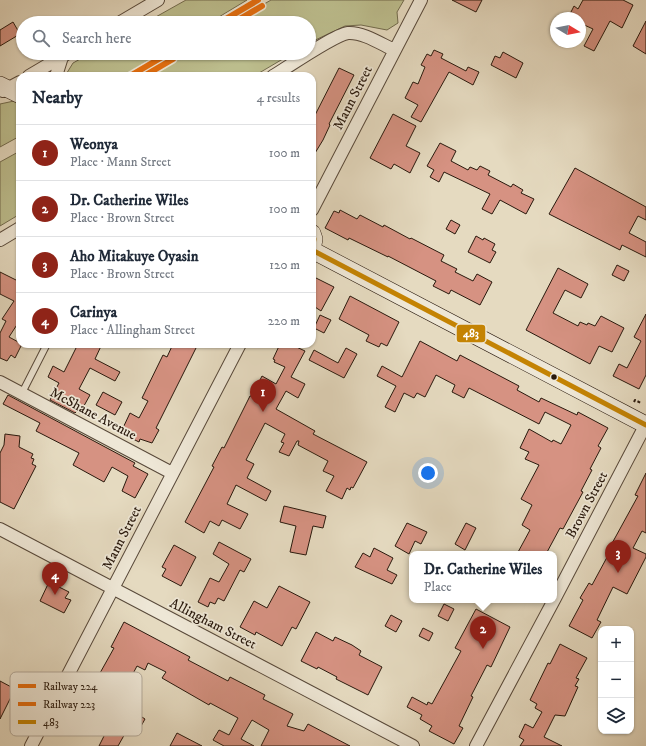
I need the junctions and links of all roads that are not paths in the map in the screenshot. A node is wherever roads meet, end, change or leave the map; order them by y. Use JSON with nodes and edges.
{"nodes":[{"id":1,"x":158,"y":0,"type":"edge"},
{"id":2,"x":421,"y":0,"type":"edge"},
{"id":3,"x":131,"y":16,"type":"edge"},
{"id":4,"x":316,"y":50,"type":"edge"},
{"id":5,"x":394,"y":50,"type":"junction"},
{"id":6,"x":56,"y":60,"type":"edge"},
{"id":7,"x":63,"y":60,"type":"edge"},
{"id":8,"x":300,"y":60,"type":"edge"},
{"id":9,"x":36,"y":72,"type":"edge"},
{"id":10,"x":58,"y":72,"type":"edge"},
{"id":11,"x":280,"y":72,"type":"edge"},
{"id":12,"x":316,"y":202,"type":"edge"},
{"id":13,"x":16,"y":230,"type":"edge"},
{"id":14,"x":0,"y":240,"type":"edge"},
{"id":15,"x":316,"y":252,"type":"edge"},
{"id":16,"x":45,"y":348,"type":"edge"},
{"id":17,"x":238,"y":348,"type":"edge"},
{"id":18,"x":0,"y":382,"type":"edge"},
{"id":19,"x":22,"y":393,"type":"junction"},
{"id":20,"x":646,"y":424,"type":"edge"},
{"id":21,"x":172,"y":473,"type":"junction"},
{"id":22,"x":0,"y":529,"type":"edge"},
{"id":23,"x":113,"y":589,"type":"junction"},
{"id":24,"x":557,"y":594,"type":"edge"},
{"id":25,"x":552,"y":603,"type":"edge"},
{"id":26,"x":70,"y":672,"type":"edge"},
{"id":27,"x":36,"y":736,"type":"edge"},
{"id":28,"x":31,"y":746,"type":"edge"},
{"id":29,"x":413,"y":746,"type":"edge"},
{"id":30,"x":476,"y":746,"type":"edge"}],
"edges":[{"from":1,"to":3,"type":"street"},
{"from":2,"to":5,"type":"street","name":"Mann Street"},
{"from":4,"to":5,"type":"street"},
{"from":5,"to":12,"type":"street","name":"Mann Street"},
{"from":6,"to":9,"type":"street"},
{"from":7,"to":10,"type":"street"},
{"from":8,"to":11,"type":"street"},
{"from":13,"to":14,"type":"street"},
{"from":15,"to":20,"type":"street"},
{"from":16,"to":19,"type":"lane"},
{"from":17,"to":21,"type":"street","name":"Mann Street"},
{"from":18,"to":19,"type":"street","name":"McShane Avenue"},
{"from":19,"to":21,"type":"street","name":"McShane Avenue"},
{"from":20,"to":24,"type":"street","name":"Brown Street"},
{"from":21,"to":23,"type":"street","name":"Mann Street"},
{"from":22,"to":23,"type":"street","name":"Allingham Street"},
{"from":23,"to":26,"type":"street","name":"Mann Street"},
{"from":23,"to":29,"type":"street","name":"Allingham Street"},
{"from":25,"to":30,"type":"street","name":"Brown Street"},
{"from":27,"to":28,"type":"street","name":"Mann Street"}]}
